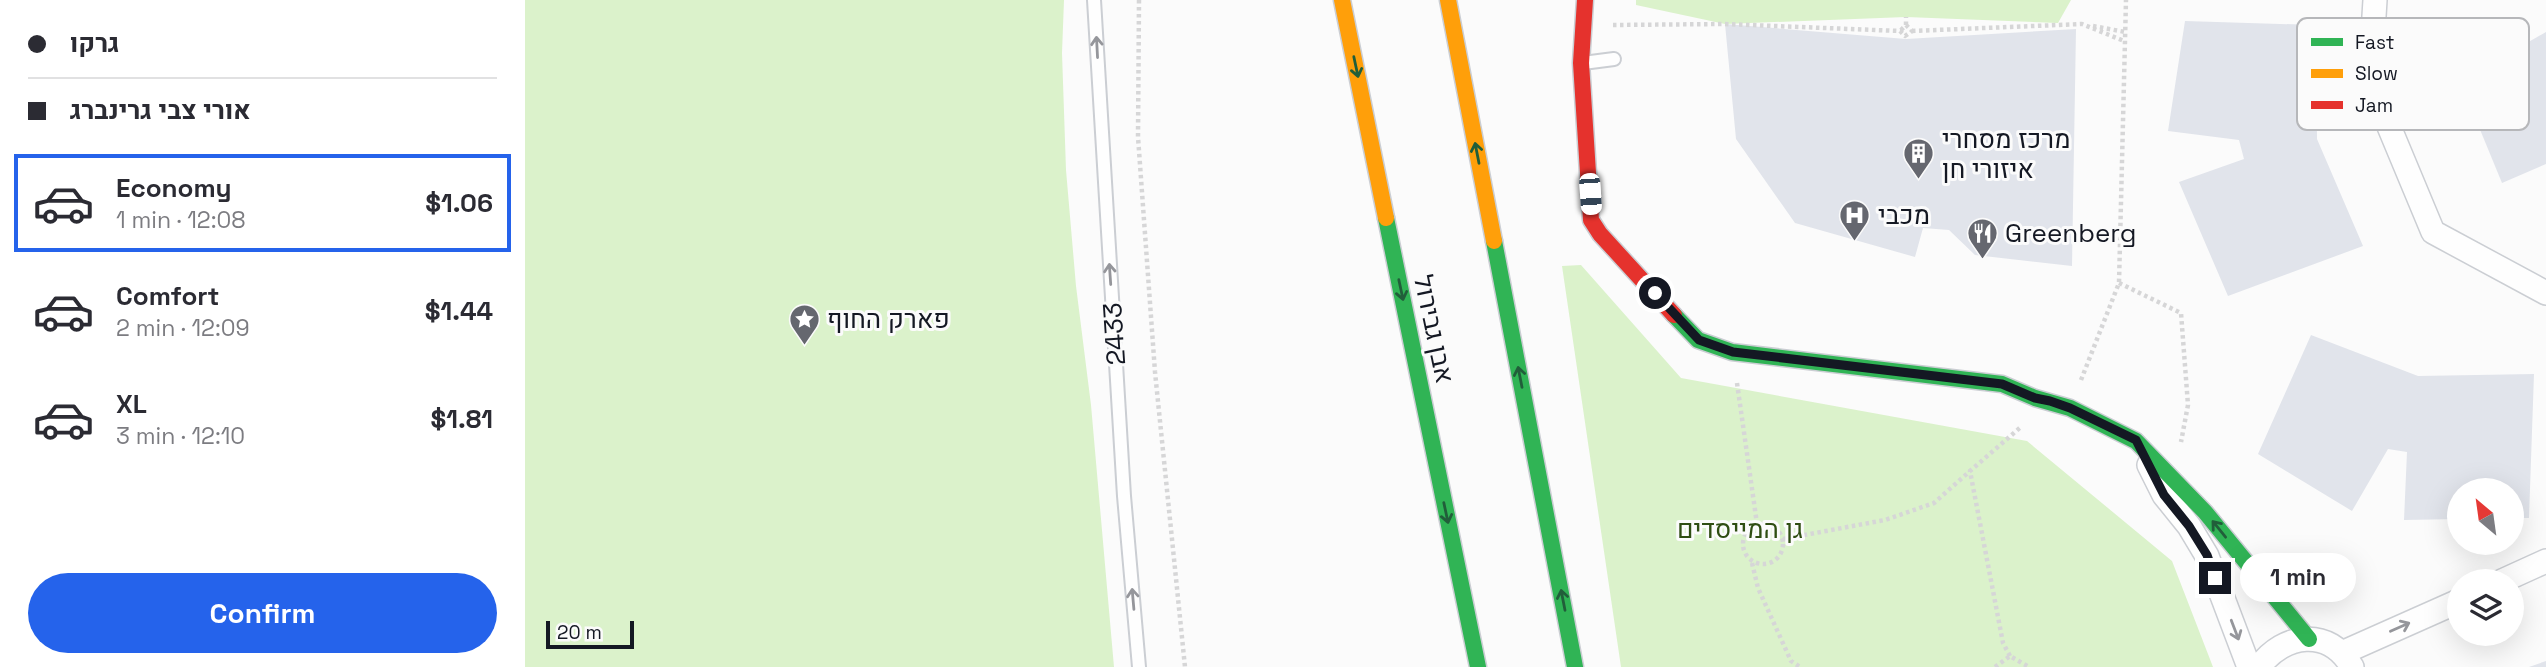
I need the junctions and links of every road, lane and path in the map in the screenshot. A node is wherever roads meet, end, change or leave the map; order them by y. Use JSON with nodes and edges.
{"nodes":[{"id":1,"x":1094,"y":0,"type":"edge"},
{"id":2,"x":1139,"y":0,"type":"edge"},
{"id":3,"x":1342,"y":0,"type":"edge"},
{"id":4,"x":1448,"y":0,"type":"edge"},
{"id":5,"x":1585,"y":0,"type":"edge"},
{"id":6,"x":2126,"y":0,"type":"edge"},
{"id":7,"x":2375,"y":0,"type":"edge"},
{"id":8,"x":1906,"y":17,"type":"dead end"},
{"id":9,"x":2374,"y":18,"type":"edge"},
{"id":10,"x":2082,"y":24,"type":"junction"},
{"id":11,"x":1906,"y":25,"type":"junction"},
{"id":12,"x":1582,"y":26,"type":"junction"},
{"id":13,"x":1900,"y":31,"type":"junction"},
{"id":14,"x":1912,"y":31,"type":"junction"},
{"id":15,"x":2125,"y":32,"type":"junction"},
{"id":16,"x":2125,"y":41,"type":"junction"},
{"id":17,"x":1614,"y":60,"type":"dead end"},
{"id":18,"x":1581,"y":63,"type":"junction"},
{"id":19,"x":2390,"y":130,"type":"edge"},
{"id":20,"x":2119,"y":283,"type":"junction"},
{"id":21,"x":2546,"y":293,"type":"edge"},
{"id":22,"x":1733,"y":352,"type":"junction"},
{"id":23,"x":2050,"y":401,"type":"junction"},
{"id":24,"x":2070,"y":408,"type":"junction"},
{"id":25,"x":2136,"y":440,"type":"junction"},
{"id":26,"x":1971,"y":471,"type":"junction"},
{"id":27,"x":2174,"y":481,"type":"junction"},
{"id":28,"x":1757,"y":524,"type":"junction"},
{"id":29,"x":1783,"y":539,"type":"junction"},
{"id":30,"x":2546,"y":561,"type":"edge"},
{"id":31,"x":1752,"y":562,"type":"junction"},
{"id":32,"x":2524,"y":571,"type":"edge"},
{"id":33,"x":2447,"y":607,"type":"edge"},
{"id":34,"x":2309,"y":639,"type":"junction"},
{"id":35,"x":2010,"y":656,"type":"junction"},
{"id":36,"x":2347,"y":660,"type":"edge"},
{"id":37,"x":1139,"y":667,"type":"edge"},
{"id":38,"x":1185,"y":667,"type":"edge"},
{"id":39,"x":1478,"y":667,"type":"edge"},
{"id":40,"x":1576,"y":667,"type":"edge"},
{"id":41,"x":1800,"y":667,"type":"edge"},
{"id":42,"x":1995,"y":667,"type":"edge"},
{"id":43,"x":2029,"y":667,"type":"edge"},
{"id":44,"x":2249,"y":667,"type":"edge"},
{"id":45,"x":2259,"y":667,"type":"edge"}],
"edges":[{"from":37,"to":1,"type":"lane","name":"2433","one_way":true},
{"from":2,"to":38,"type":"path"},
{"from":3,"to":39,"type":"street","name":"אבן גבירול","one_way":true},
{"from":40,"to":4,"type":"street","one_way":true},
{"from":5,"to":12,"type":"street"},
{"from":6,"to":15,"type":"path"},
{"from":7,"to":9,"type":"street"},
{"from":8,"to":11,"type":"path"},
{"from":10,"to":14,"type":"path"},
{"from":10,"to":15,"type":"path"},
{"from":10,"to":16,"type":"path"},
{"from":11,"to":13,"type":"path"},
{"from":11,"to":14,"type":"path"},
{"from":12,"to":13,"type":"path"},
{"from":12,"to":18,"type":"street"},
{"from":13,"to":14,"type":"path"},
{"from":15,"to":16,"type":"path"},
{"from":16,"to":20,"type":"path"},
{"from":17,"to":18,"type":"lane"},
{"from":18,"to":22,"type":"street"},
{"from":19,"to":21,"type":"street"},
{"from":20,"to":24,"type":"path"},
{"from":20,"to":27,"type":"path"},
{"from":22,"to":23,"type":"street"},
{"from":22,"to":28,"type":"path"},
{"from":23,"to":24,"type":"street"},
{"from":23,"to":26,"type":"path"},
{"from":24,"to":25,"type":"street"},
{"from":25,"to":27,"type":"street"},
{"from":25,"to":44,"type":"street","one_way":true},
{"from":26,"to":29,"type":"path"},
{"from":26,"to":35,"type":"path"},
{"from":34,"to":27,"type":"street","one_way":true},
{"from":28,"to":29,"type":"path"},
{"from":28,"to":31,"type":"path"},
{"from":29,"to":31,"type":"path"},
{"from":30,"to":32,"type":"street"},
{"from":31,"to":41,"type":"path"},
{"from":36,"to":33,"type":"street","one_way":true},
{"from":34,"to":36,"type":"street"},
{"from":34,"to":45,"type":"street"},
{"from":35,"to":42,"type":"path"},
{"from":35,"to":43,"type":"path"}]}
